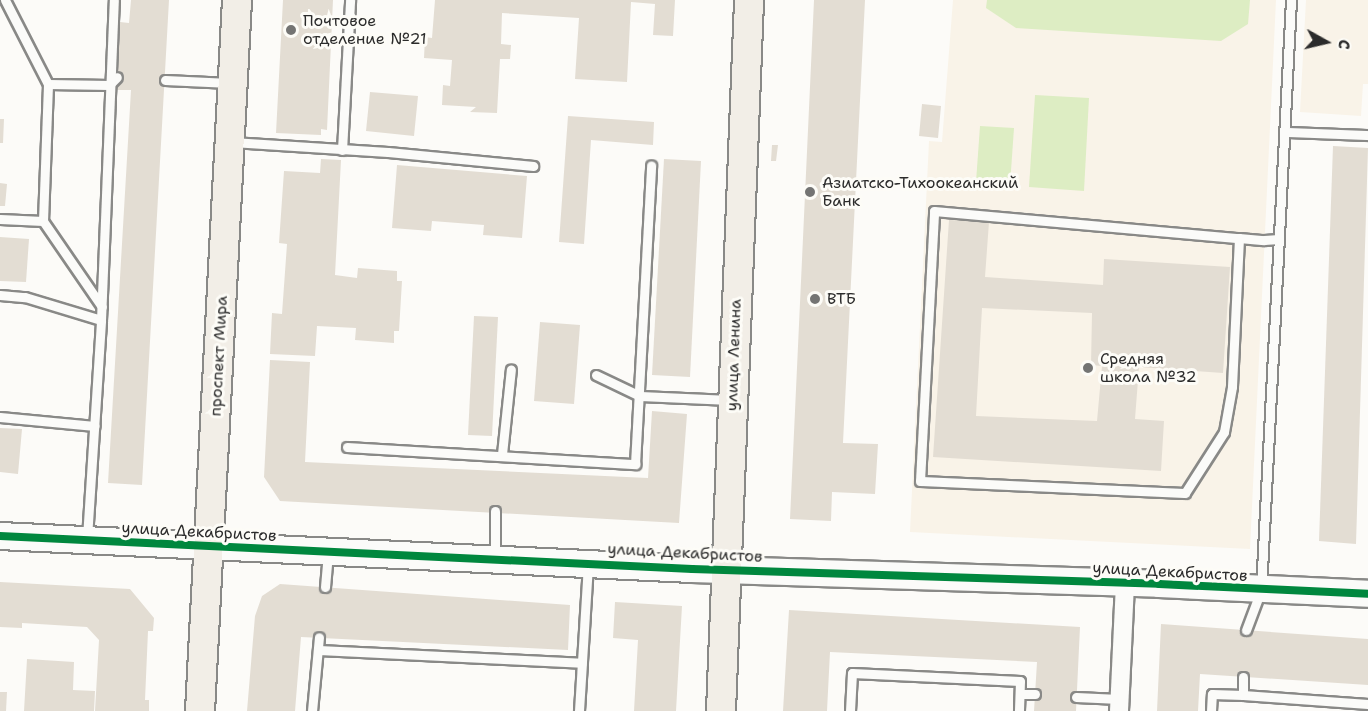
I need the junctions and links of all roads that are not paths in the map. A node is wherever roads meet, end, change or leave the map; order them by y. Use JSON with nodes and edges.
{"nodes":[{"id":1,"x":5,"y":0,"type":"edge"},
{"id":2,"x":114,"y":0,"type":"edge"},
{"id":3,"x":237,"y":0,"type":"edge"},
{"id":4,"x":350,"y":0,"type":"edge"},
{"id":5,"x":749,"y":0,"type":"edge"},
{"id":6,"x":1292,"y":0,"type":"edge"},
{"id":7,"x":117,"y":77,"type":"dead end"},
{"id":8,"x":165,"y":80,"type":"dead end"},
{"id":9,"x":232,"y":83,"type":"junction"},
{"id":10,"x":48,"y":84,"type":"junction"},
{"id":11,"x":109,"y":85,"type":"junction"},
{"id":12,"x":1286,"y":132,"type":"junction"},
{"id":13,"x":1368,"y":135,"type":"edge"},
{"id":14,"x":229,"y":142,"type":"junction"},
{"id":15,"x":342,"y":150,"type":"junction"},
{"id":16,"x":651,"y":165,"type":"dead end"},
{"id":17,"x":533,"y":166,"type":"dead end"},
{"id":18,"x":0,"y":219,"type":"edge"},
{"id":19,"x":43,"y":221,"type":"junction"},
{"id":20,"x":1239,"y":238,"type":"junction"},
{"id":21,"x":1279,"y":239,"type":"junction"},
{"id":22,"x":0,"y":295,"type":"edge"},
{"id":23,"x":102,"y":307,"type":"junction"},
{"id":24,"x":101,"y":320,"type":"junction"},
{"id":25,"x":511,"y":369,"type":"dead end"},
{"id":26,"x":596,"y":375,"type":"dead end"},
{"id":27,"x":640,"y":396,"type":"junction"},
{"id":28,"x":733,"y":400,"type":"junction"},
{"id":29,"x":0,"y":417,"type":"edge"},
{"id":30,"x":95,"y":426,"type":"junction"},
{"id":31,"x":347,"y":447,"type":"dead end"},
{"id":32,"x":502,"y":454,"type":"junction"},
{"id":33,"x":495,"y":512,"type":"dead end"},
{"id":34,"x":0,"y":536,"type":"edge"},
{"id":35,"x":87,"y":540,"type":"junction"},
{"id":36,"x":209,"y":545,"type":"junction"},
{"id":37,"x":328,"y":552,"type":"junction"},
{"id":38,"x":495,"y":560,"type":"junction"},
{"id":39,"x":588,"y":562,"type":"junction"},
{"id":40,"x":728,"y":569,"type":"junction"},
{"id":41,"x":1125,"y":583,"type":"junction"},
{"id":42,"x":326,"y":587,"type":"dead end"},
{"id":43,"x":1261,"y":590,"type":"junction"},
{"id":44,"x":1368,"y":594,"type":"edge"},
{"id":45,"x":1246,"y":630,"type":"dead end"},
{"id":46,"x":320,"y":638,"type":"dead end"},
{"id":47,"x":318,"y":650,"type":"junction"},
{"id":48,"x":582,"y":663,"type":"junction"},
{"id":49,"x":1244,"y":677,"type":"dead end"},
{"id":50,"x":1020,"y":694,"type":"junction"},
{"id":51,"x":1035,"y":694,"type":"dead end"},
{"id":52,"x":1243,"y":695,"type":"junction"},
{"id":53,"x":1076,"y":697,"type":"dead end"},
{"id":54,"x":1368,"y":704,"type":"edge"},
{"id":55,"x":1119,"y":705,"type":"edge"},
{"id":56,"x":201,"y":711,"type":"edge"},
{"id":57,"x":312,"y":711,"type":"edge"},
{"id":58,"x":579,"y":711,"type":"edge"},
{"id":59,"x":721,"y":711,"type":"edge"},
{"id":60,"x":850,"y":711,"type":"edge"},
{"id":61,"x":1019,"y":711,"type":"edge"},
{"id":62,"x":1211,"y":711,"type":"edge"}],
"edges":[{"from":1,"to":10,"type":"lane"},
{"from":2,"to":11,"type":"lane"},
{"from":3,"to":9,"type":"main road","name":"проспект Мира"},
{"from":4,"to":15,"type":"lane"},
{"from":5,"to":28,"type":"main road","name":"улица Ленина"},
{"from":6,"to":12,"type":"lane"},
{"from":7,"to":11,"type":"lane"},
{"from":8,"to":9,"type":"lane"},
{"from":9,"to":14,"type":"main road","name":"проспект Мира"},
{"from":10,"to":11,"type":"lane"},
{"from":10,"to":19,"type":"lane"},
{"from":11,"to":23,"type":"lane"},
{"from":12,"to":13,"type":"lane"},
{"from":12,"to":21,"type":"lane"},
{"from":14,"to":15,"type":"lane"},
{"from":14,"to":36,"type":"main road","name":"проспект Мира"},
{"from":15,"to":17,"type":"lane"},
{"from":16,"to":27,"type":"lane"},
{"from":18,"to":19,"type":"lane"},
{"from":19,"to":23,"type":"lane"},
{"from":20,"to":20,"type":"lane"},
{"from":20,"to":21,"type":"lane"},
{"from":21,"to":43,"type":"lane"},
{"from":22,"to":24,"type":"lane"},
{"from":23,"to":24,"type":"lane"},
{"from":24,"to":30,"type":"lane"},
{"from":25,"to":32,"type":"lane"},
{"from":26,"to":27,"type":"lane"},
{"from":27,"to":28,"type":"lane"},
{"from":27,"to":32,"type":"lane"},
{"from":28,"to":40,"type":"main road","name":"улица Ленина"},
{"from":29,"to":30,"type":"lane"},
{"from":30,"to":35,"type":"lane"},
{"from":31,"to":32,"type":"lane"},
{"from":33,"to":38,"type":"lane"},
{"from":34,"to":35,"type":"street","name":"улица Декабристов"},
{"from":35,"to":36,"type":"street","name":"улица Декабристов"},
{"from":36,"to":37,"type":"street","name":"улица Декабристов"},
{"from":36,"to":56,"type":"main road","name":"проспект Мира"},
{"from":37,"to":38,"type":"street","name":"улица Декабристов"},
{"from":37,"to":42,"type":"lane"},
{"from":38,"to":39,"type":"street","name":"улица Декабристов"},
{"from":39,"to":40,"type":"street","name":"улица Декабристов"},
{"from":39,"to":48,"type":"lane"},
{"from":40,"to":41,"type":"street","name":"улица Декабристов"},
{"from":40,"to":59,"type":"main road","name":"улица Ленина"},
{"from":41,"to":43,"type":"street","name":"улица Декабристов"},
{"from":41,"to":55,"type":"street"},
{"from":43,"to":44,"type":"street","name":"улица Декабристов"},
{"from":43,"to":45,"type":"lane"},
{"from":46,"to":47,"type":"lane"},
{"from":47,"to":48,"type":"lane"},
{"from":47,"to":57,"type":"lane"},
{"from":48,"to":58,"type":"lane"},
{"from":49,"to":52,"type":"lane"},
{"from":50,"to":51,"type":"lane"},
{"from":50,"to":60,"type":"lane"},
{"from":50,"to":61,"type":"lane"},
{"from":52,"to":54,"type":"lane"},
{"from":52,"to":62,"type":"lane"},
{"from":53,"to":55,"type":"lane"}]}
